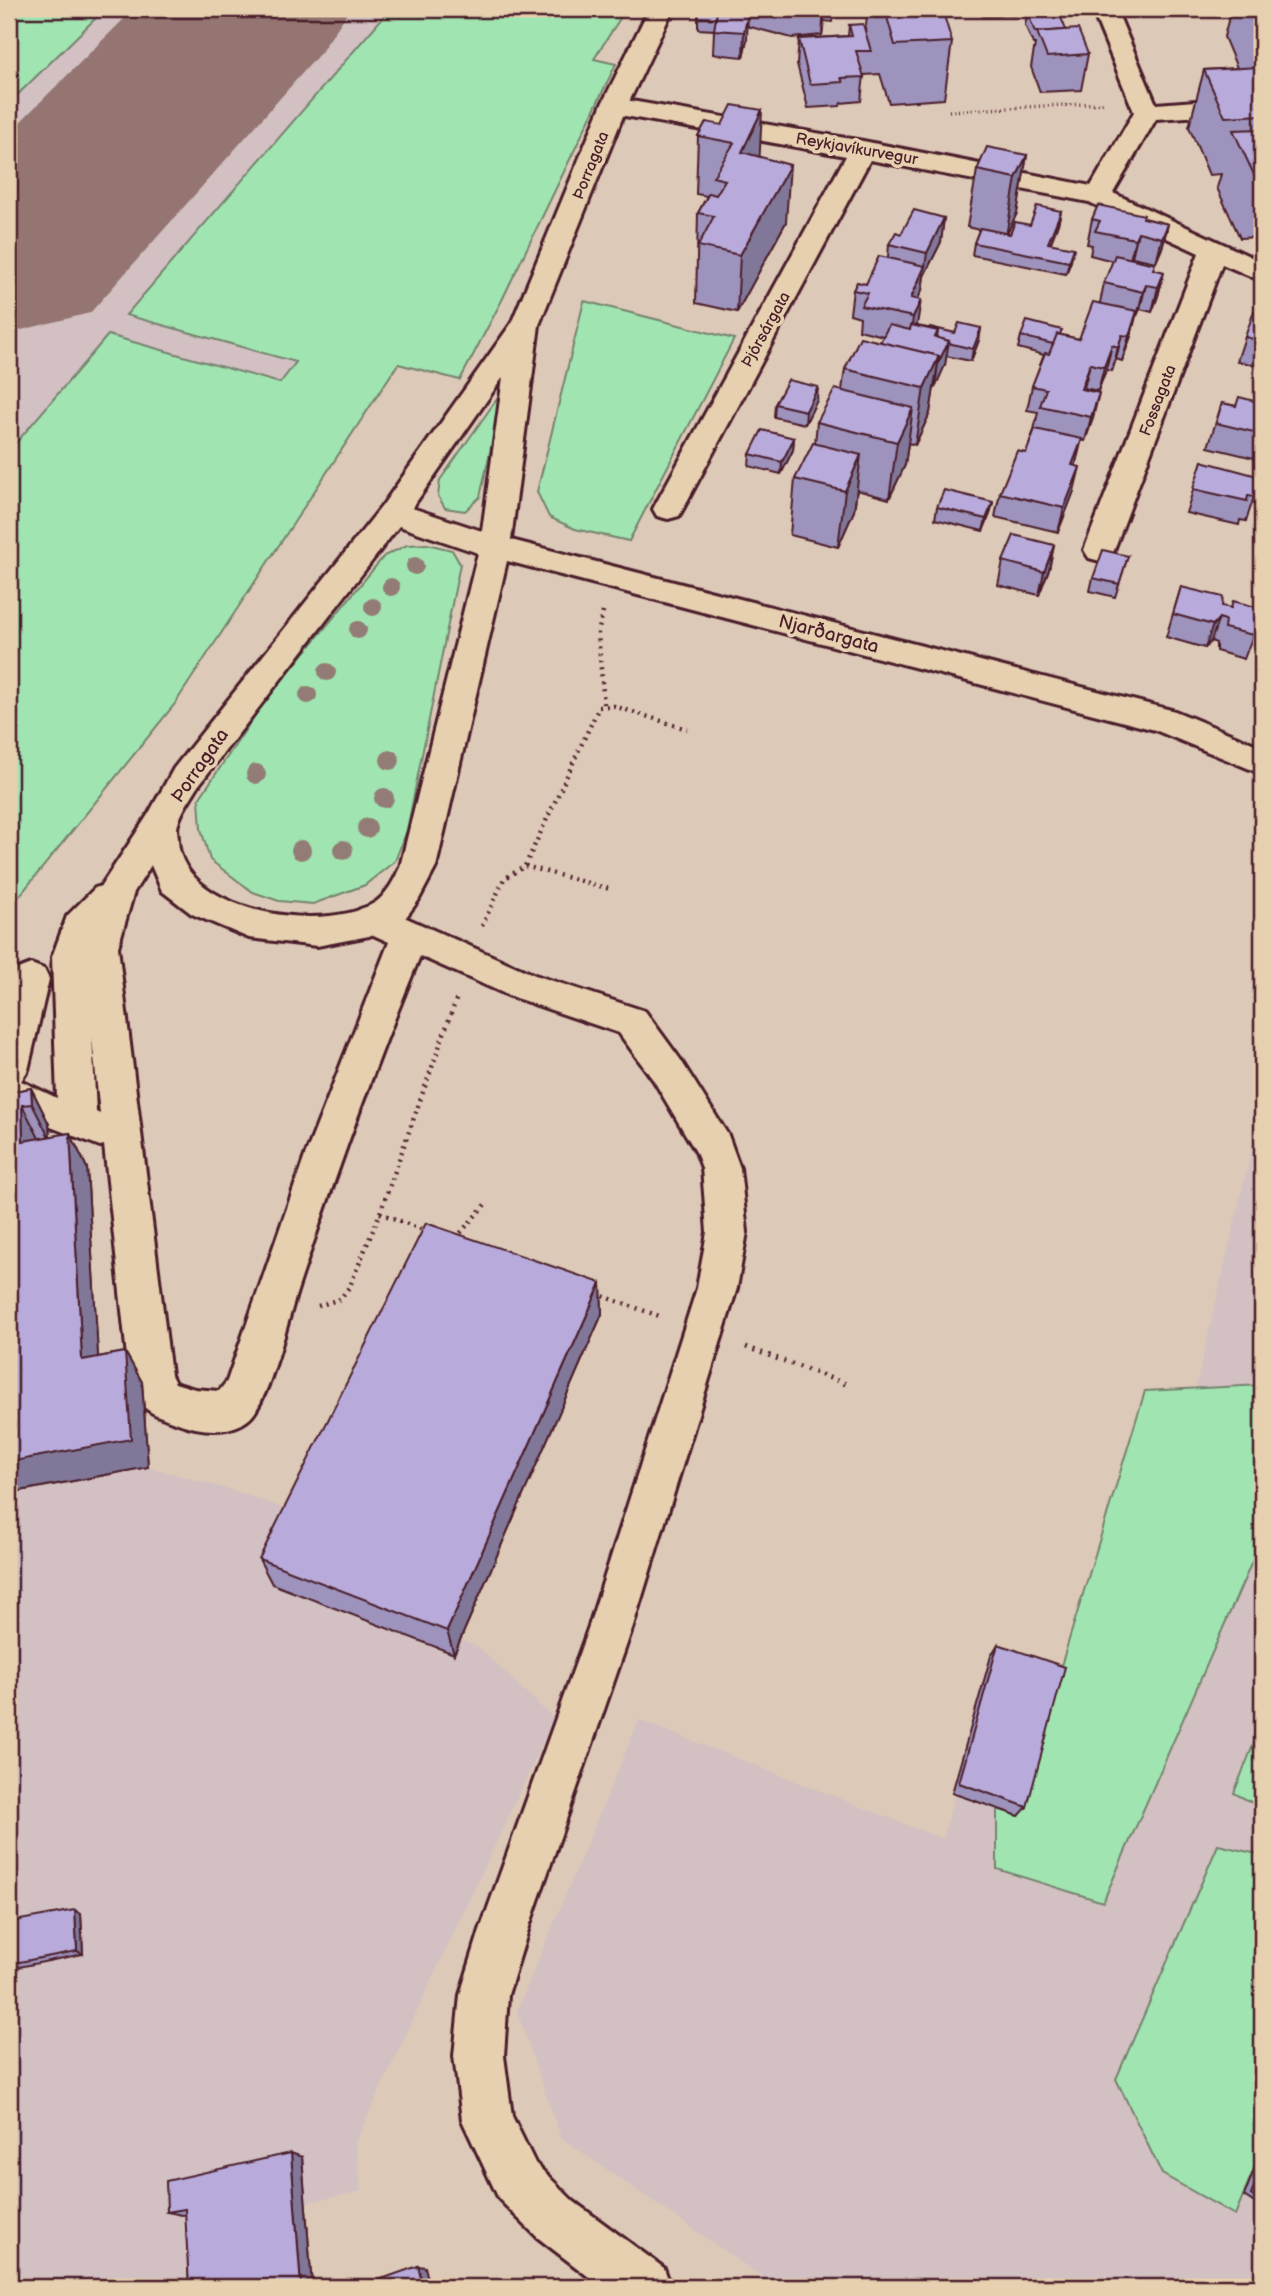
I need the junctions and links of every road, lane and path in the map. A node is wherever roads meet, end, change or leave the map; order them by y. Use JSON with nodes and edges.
{"nodes":[{"id":1,"x":661,"y":9,"type":"edge"},
{"id":2,"x":1104,"y":9,"type":"edge"},
{"id":3,"x":1262,"y":104,"type":"edge"},
{"id":4,"x":614,"y":106,"type":"junction"},
{"id":5,"x":1145,"y":106,"type":"junction"},
{"id":6,"x":948,"y":111,"type":"dead end"},
{"id":7,"x":863,"y":149,"type":"junction"},
{"id":8,"x":1098,"y":196,"type":"junction"},
{"id":9,"x":1214,"y":249,"type":"junction"},
{"id":10,"x":1262,"y":272,"type":"edge"},
{"id":11,"x":525,"y":325,"type":"junction"},
{"id":12,"x":668,"y":509,"type":"dead end"},
{"id":13,"x":393,"y":513,"type":"junction"},
{"id":14,"x":495,"y":547,"type":"junction"},
{"id":15,"x":1100,"y":550,"type":"edge"},
{"id":16,"x":610,"y":601,"type":"dead end"},
{"id":17,"x":604,"y":705,"type":"junction"},
{"id":18,"x":687,"y":729,"type":"dead end"},
{"id":19,"x":1262,"y":761,"type":"edge"},
{"id":20,"x":160,"y":824,"type":"junction"},
{"id":21,"x":525,"y":866,"type":"junction"},
{"id":22,"x":117,"y":889,"type":"junction"},
{"id":23,"x":610,"y":889,"type":"dead end"},
{"id":24,"x":373,"y":919,"type":"junction"},
{"id":25,"x":410,"y":936,"type":"junction"},
{"id":26,"x":470,"y":962,"type":"junction"},
{"id":27,"x":31,"y":979,"type":"dead end"},
{"id":28,"x":9,"y":1070,"type":"edge"},
{"id":29,"x":9,"y":1093,"type":"edge"},
{"id":30,"x":78,"y":1122,"type":"junction"},
{"id":31,"x":122,"y":1138,"type":"junction"},
{"id":32,"x":488,"y":1200,"type":"dead end"},
{"id":33,"x":380,"y":1213,"type":"junction"},
{"id":34,"x":430,"y":1233,"type":"edge"},
{"id":35,"x":466,"y":1246,"type":"edge"},
{"id":36,"x":584,"y":1289,"type":"edge"},
{"id":37,"x":266,"y":1320,"type":"junction"},
{"id":38,"x":702,"y":1331,"type":"junction"},
{"id":39,"x":846,"y":1384,"type":"dead end"},
{"id":40,"x":645,"y":2287,"type":"edge"}],
"edges":[{"from":1,"to":4,"type":"main road","name":"Þorragata"},
{"from":2,"to":5,"type":"main road"},
{"from":3,"to":5,"type":"main road"},
{"from":4,"to":7,"type":"main road","name":"Reykjavíkurvegur"},
{"from":4,"to":11,"type":"main road","name":"Þorragata"},
{"from":5,"to":6,"type":"path"},
{"from":5,"to":8,"type":"main road"},
{"from":7,"to":8,"type":"main road","name":"Reykjavíkurvegur"},
{"from":7,"to":12,"type":"main road","name":"Þjórsárgata"},
{"from":8,"to":9,"type":"main road","name":"Reykjavíkurvegur"},
{"from":9,"to":10,"type":"main road","name":"Reykjavíkurvegur"},
{"from":9,"to":15,"type":"main road","name":"Fossagata"},
{"from":11,"to":13,"type":"main road","name":"Þorragata"},
{"from":11,"to":14,"type":"main road","name":"Þorragata"},
{"from":13,"to":14,"type":"main road","name":"Njarðargata"},
{"from":13,"to":20,"type":"main road","name":"Þorragata"},
{"from":14,"to":19,"type":"main road","name":"Njarðargata"},
{"from":14,"to":24,"type":"main road","name":"Þorragata"},
{"from":16,"to":17,"type":"path"},
{"from":17,"to":18,"type":"path"},
{"from":17,"to":21,"type":"path"},
{"from":20,"to":22,"type":"main road"},
{"from":20,"to":24,"type":"main road","name":"Þorragata"},
{"from":21,"to":23,"type":"path"},
{"from":21,"to":26,"type":"path"},
{"from":22,"to":30,"type":"main road"},
{"from":22,"to":31,"type":"main road"},
{"from":24,"to":25,"type":"main road"},
{"from":25,"to":26,"type":"main road"},
{"from":25,"to":37,"type":"main road"},
{"from":26,"to":33,"type":"path"},
{"from":26,"to":38,"type":"main road"},
{"from":27,"to":28,"type":"main road"},
{"from":29,"to":30,"type":"main road"},
{"from":30,"to":31,"type":"main road"},
{"from":31,"to":37,"type":"main road"},
{"from":32,"to":35,"type":"path"},
{"from":33,"to":34,"type":"path"},
{"from":33,"to":37,"type":"path"},
{"from":36,"to":38,"type":"path"},
{"from":38,"to":39,"type":"path"},
{"from":38,"to":40,"type":"main road"}]}
